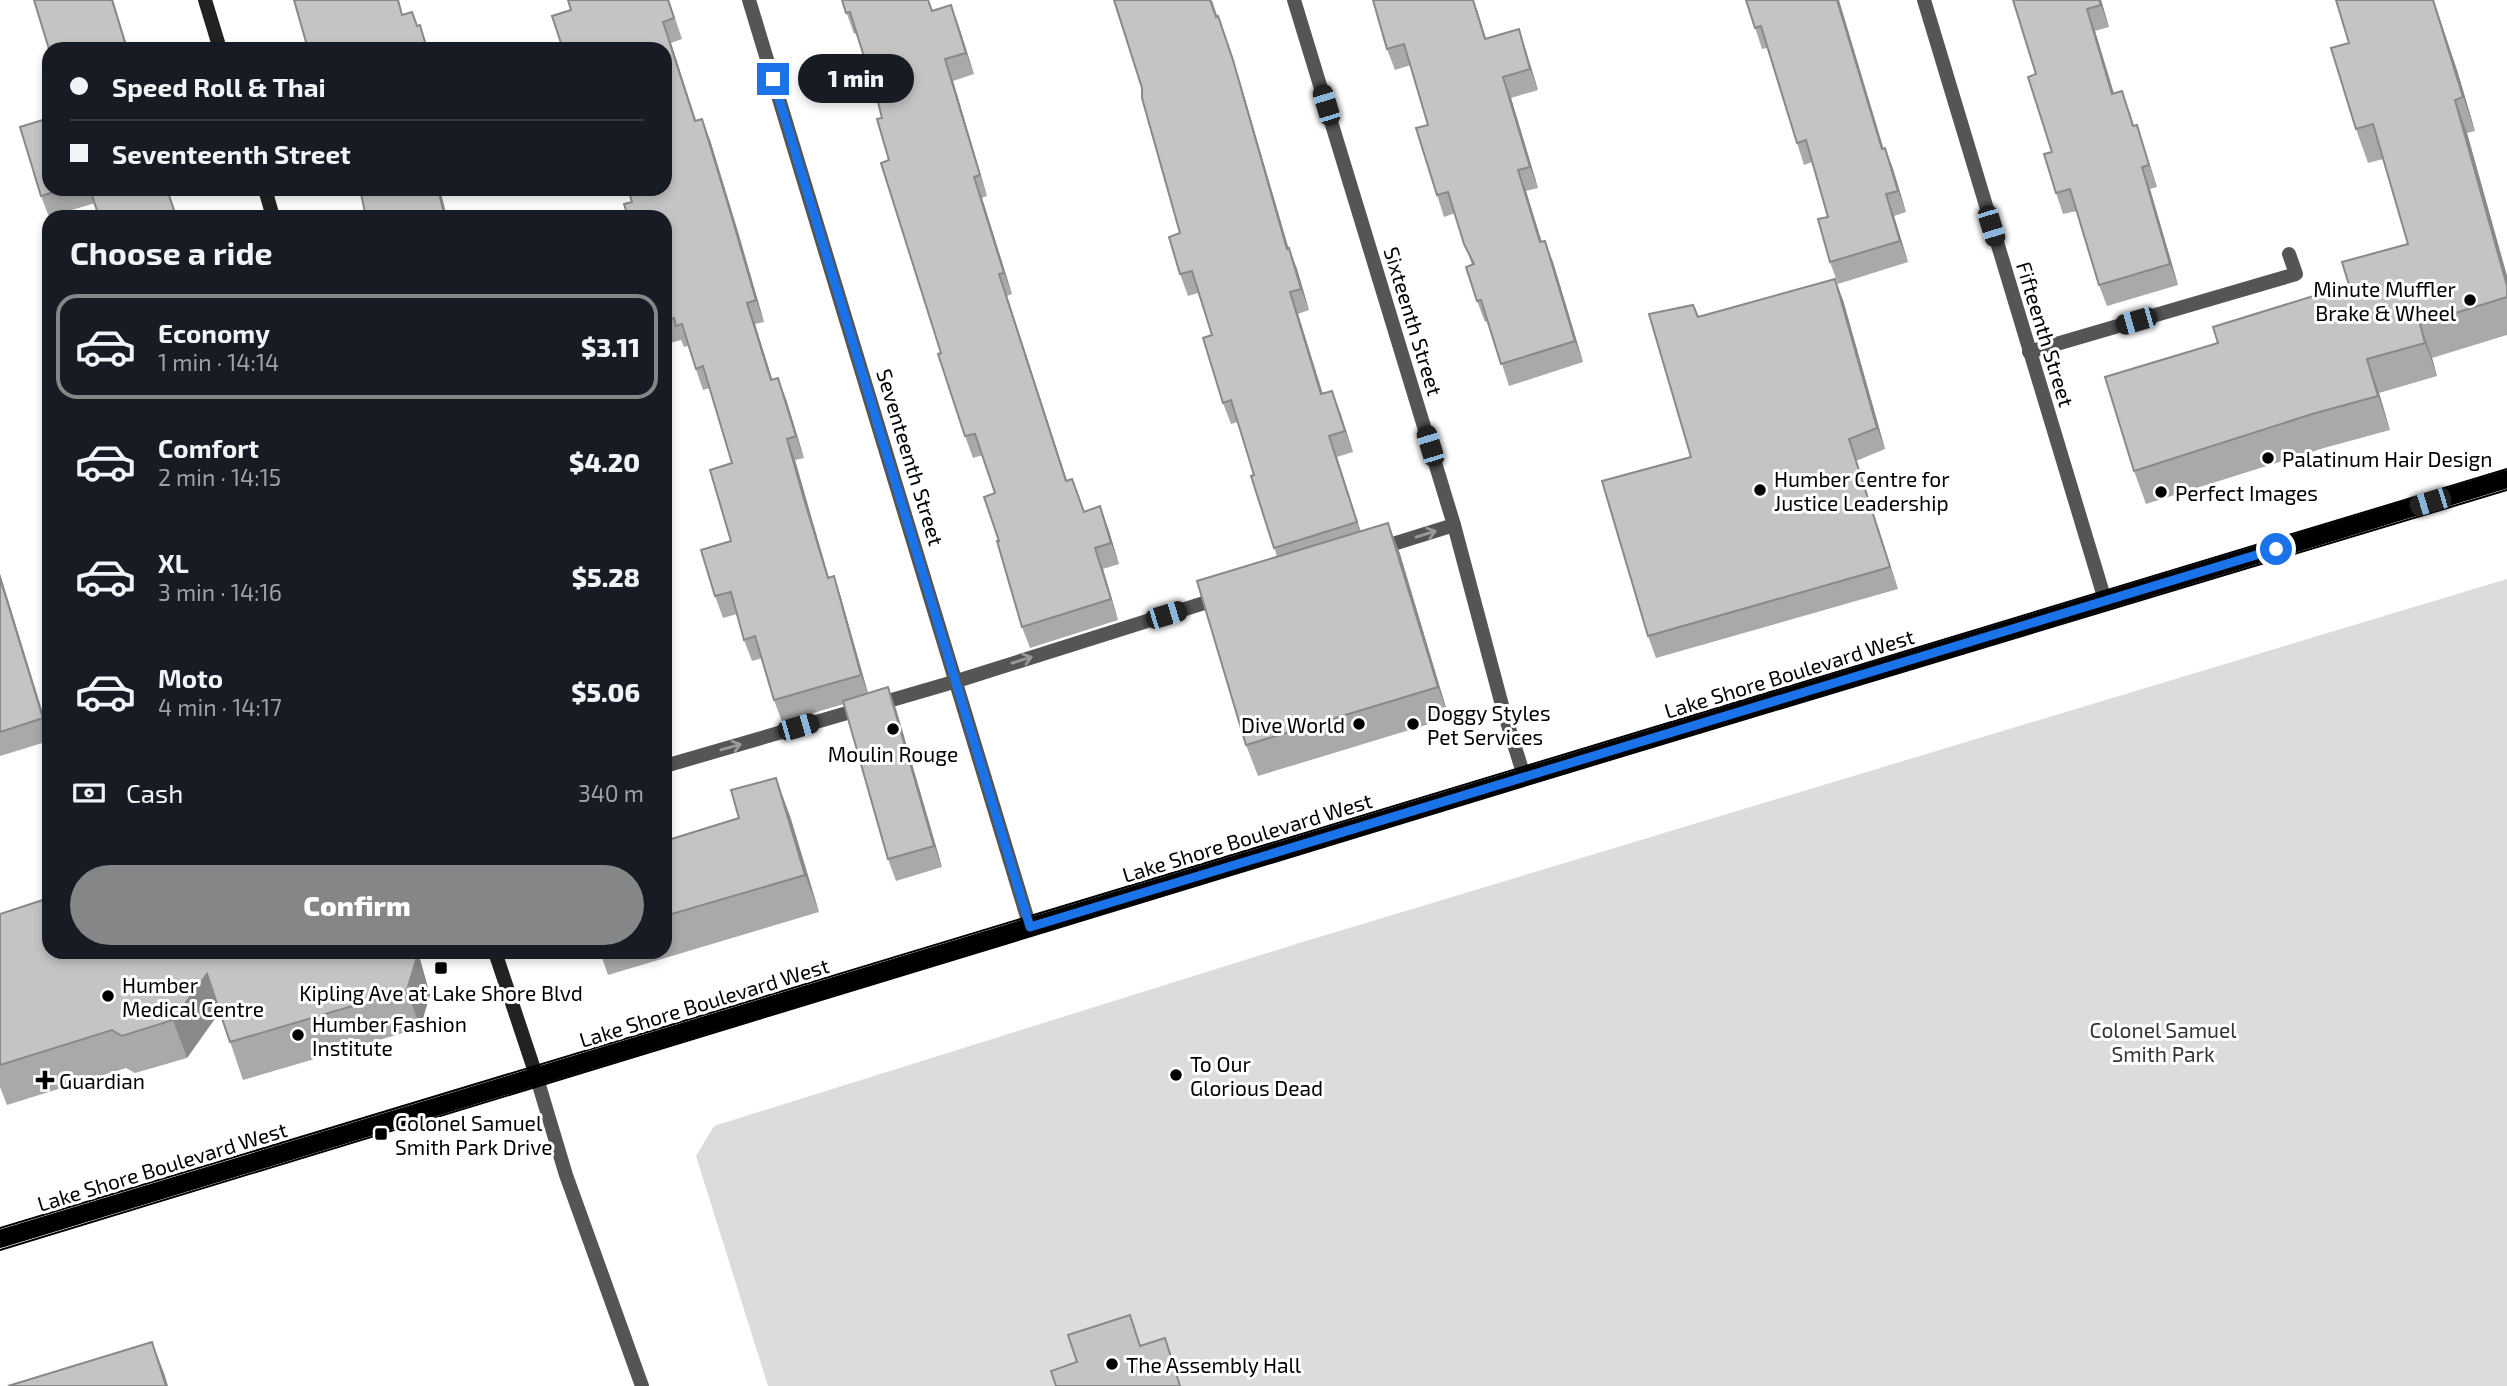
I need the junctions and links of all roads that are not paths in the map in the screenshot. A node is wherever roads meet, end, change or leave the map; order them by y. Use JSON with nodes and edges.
{"nodes":[{"id":1,"x":205,"y":0,"type":"edge"},
{"id":2,"x":749,"y":0,"type":"edge"},
{"id":3,"x":1294,"y":0,"type":"edge"},
{"id":4,"x":1924,"y":0,"type":"edge"},
{"id":5,"x":218,"y":42,"type":"edge"},
{"id":6,"x":2289,"y":254,"type":"dead end"},
{"id":7,"x":2029,"y":352,"type":"junction"},
{"id":8,"x":2507,"y":479,"type":"edge"},
{"id":9,"x":1454,"y":525,"type":"junction"},
{"id":10,"x":1362,"y":554,"type":"edge"},
{"id":11,"x":1232,"y":595,"type":"edge"},
{"id":12,"x":2105,"y":600,"type":"junction"},
{"id":13,"x":957,"y":681,"type":"junction"},
{"id":14,"x":672,"y":764,"type":"edge"},
{"id":15,"x":1524,"y":776,"type":"junction"},
{"id":16,"x":1030,"y":927,"type":"junction"},
{"id":17,"x":497,"y":959,"type":"edge"},
{"id":18,"x":536,"y":1076,"type":"junction"},
{"id":19,"x":0,"y":1239,"type":"edge"},
{"id":20,"x":642,"y":1386,"type":"edge"}],
"edges":[{"from":1,"to":5,"type":"main road"},
{"from":2,"to":13,"type":"street","name":"Seventeenth Street"},
{"from":3,"to":9,"type":"street","name":"Sixteenth Street"},
{"from":4,"to":7,"type":"street","name":"Fifteenth Street"},
{"from":6,"to":7,"type":"street"},
{"from":7,"to":12,"type":"street","name":"Fifteenth Street"},
{"from":8,"to":12,"type":"main road","name":"Lake Shore Boulevard West"},
{"from":10,"to":9,"type":"street","one_way":true},
{"from":9,"to":15,"type":"street","name":"Sixteenth Street"},
{"from":13,"to":11,"type":"street","one_way":true},
{"from":12,"to":15,"type":"main road","name":"Lake Shore Boulevard West"},
{"from":14,"to":13,"type":"street","one_way":true},
{"from":13,"to":16,"type":"street","name":"Seventeenth Street"},
{"from":15,"to":16,"type":"main road","name":"Lake Shore Boulevard West"},
{"from":16,"to":18,"type":"main road","name":"Lake Shore Boulevard West"},
{"from":17,"to":18,"type":"main road"},
{"from":18,"to":19,"type":"main road","name":"Lake Shore Boulevard West"},
{"from":18,"to":20,"type":"street"}]}
